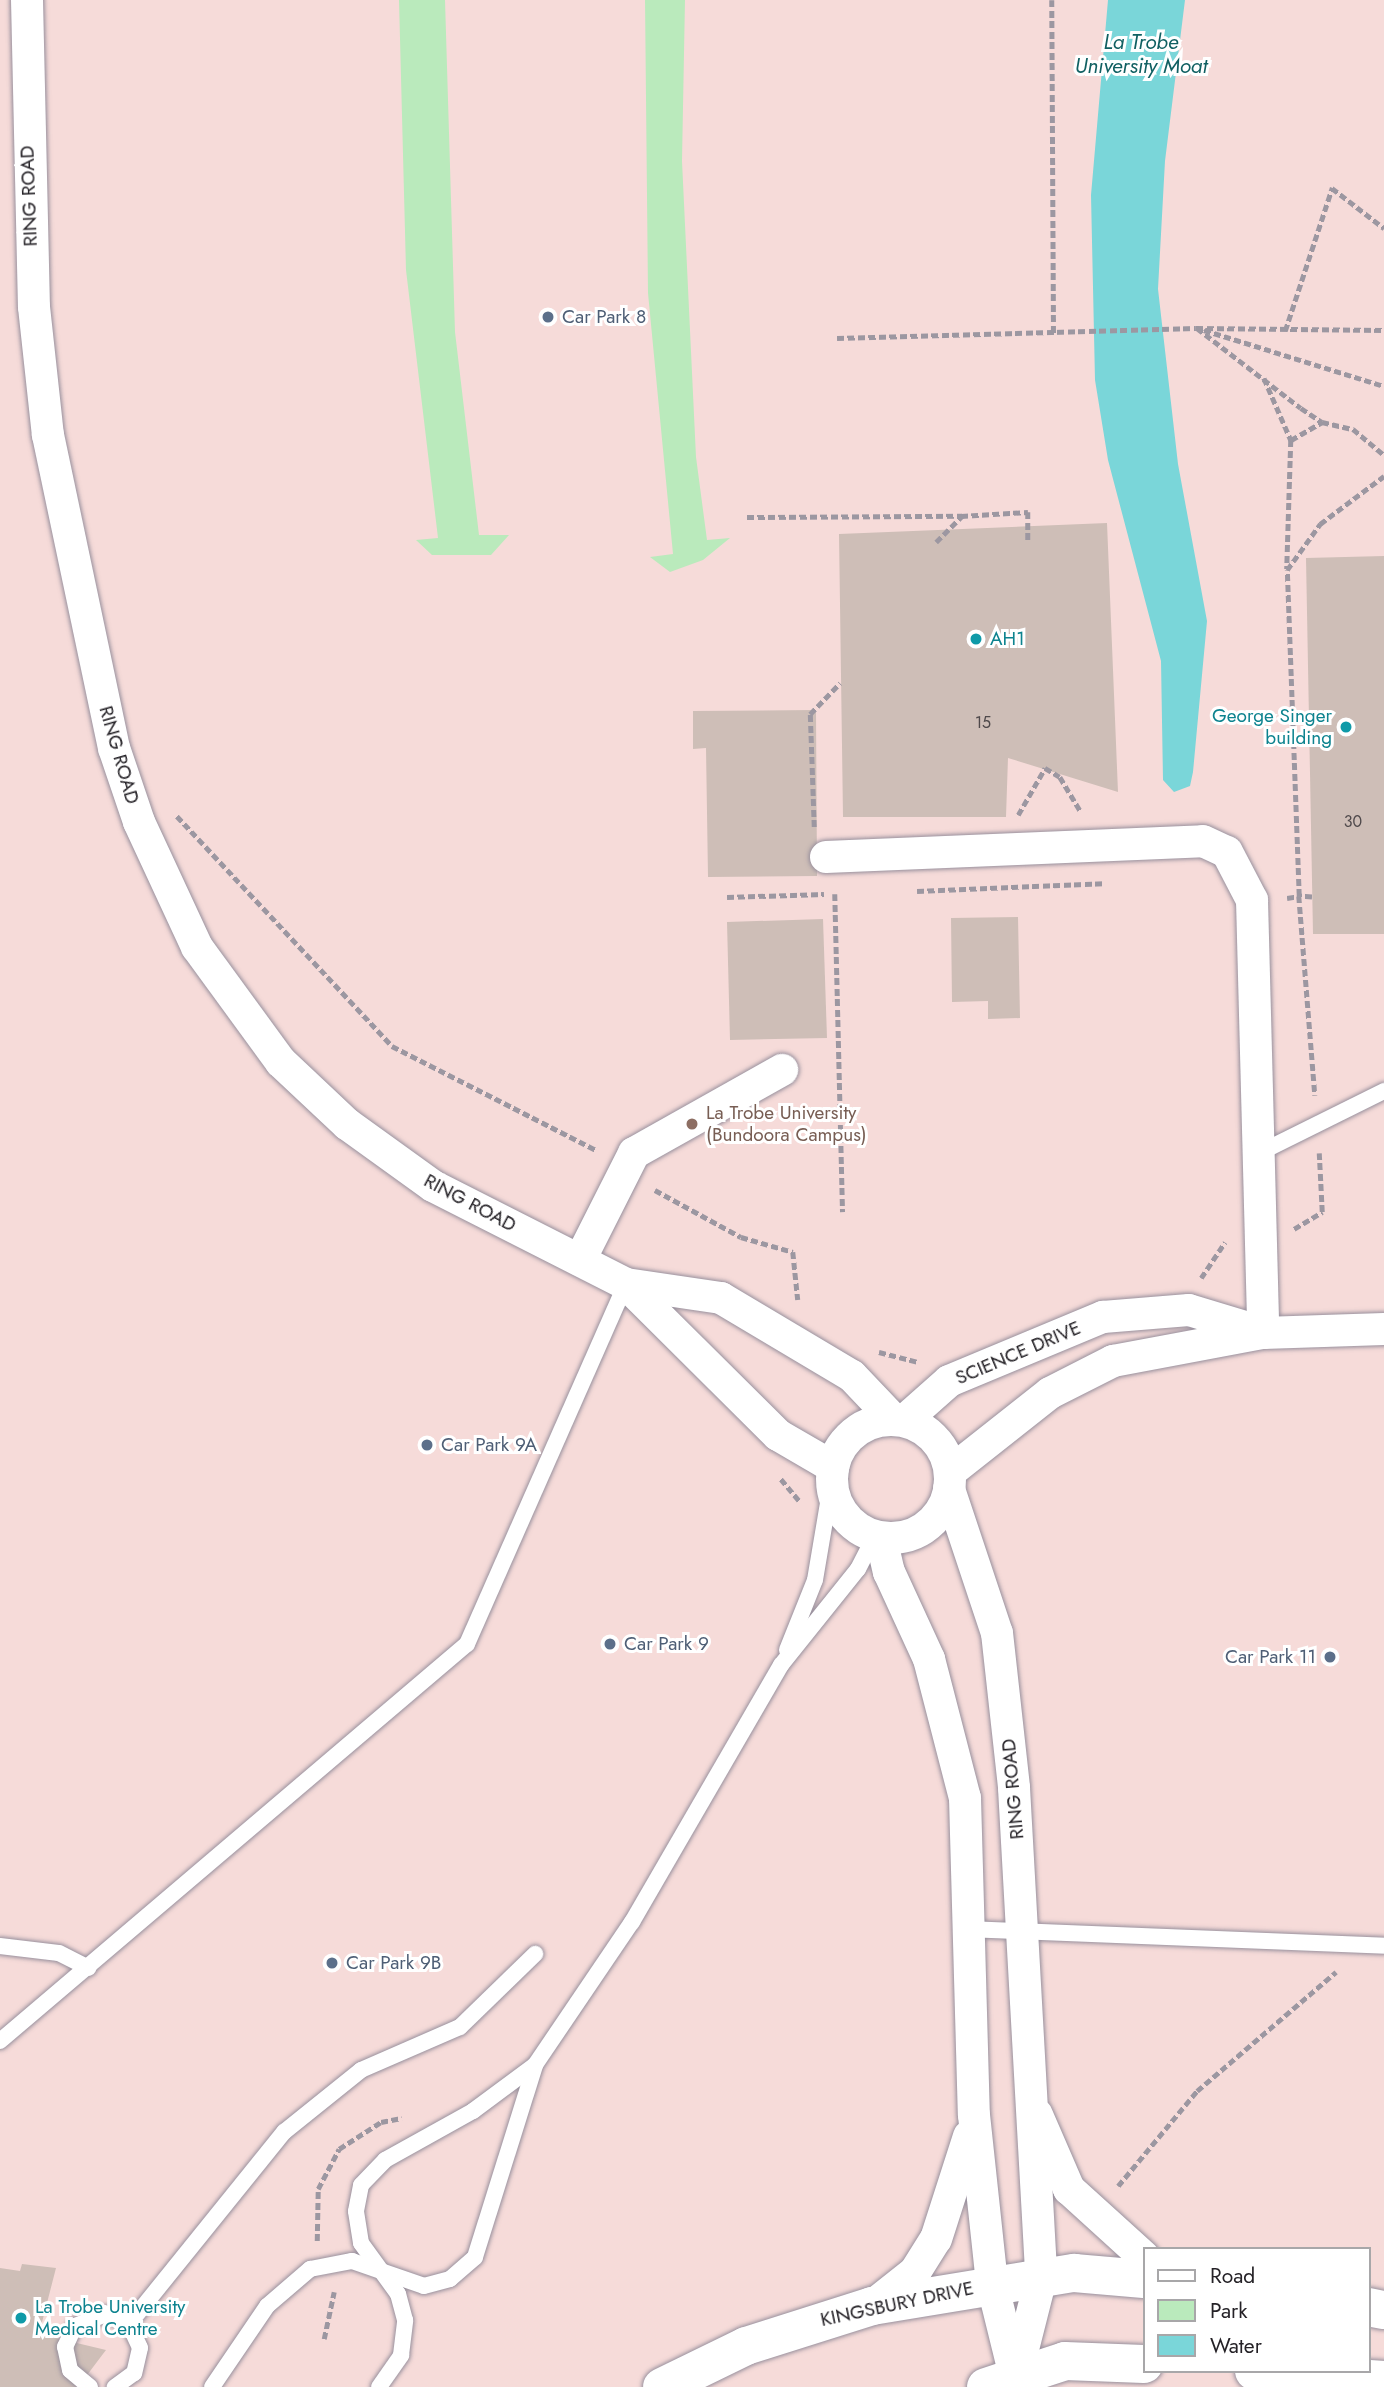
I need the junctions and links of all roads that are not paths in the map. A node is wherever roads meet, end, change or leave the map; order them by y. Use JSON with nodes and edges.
{"nodes":[{"id":1,"x":27,"y":0,"type":"edge"},
{"id":2,"x":819,"y":858,"type":"road end"},
{"id":3,"x":782,"y":1070,"type":"dead end"},
{"id":4,"x":1384,"y":1091,"type":"edge"},
{"id":5,"x":1257,"y":1154,"type":"junction"},
{"id":6,"x":580,"y":1260,"type":"junction"},
{"id":7,"x":626,"y":1284,"type":"junction"},
{"id":8,"x":1103,"y":1317,"type":"junction"},
{"id":9,"x":1384,"y":1329,"type":"edge"},
{"id":10,"x":1263,"y":1333,"type":"junction"},
{"id":11,"x":1114,"y":1362,"type":"junction"},
{"id":12,"x":898,"y":1420,"type":"junction"},
{"id":13,"x":832,"y":1473,"type":"junction"},
{"id":14,"x":950,"y":1480,"type":"junction"},
{"id":15,"x":878,"y":1537,"type":"junction"},
{"id":16,"x":781,"y":1665,"type":"junction"},
{"id":17,"x":968,"y":1929,"type":"junction"},
{"id":18,"x":1024,"y":1930,"type":"junction"},
{"id":19,"x":0,"y":1946,"type":"edge"},
{"id":20,"x":1384,"y":1946,"type":"edge"},
{"id":21,"x":535,"y":1954,"type":"dead end"},
{"id":22,"x":88,"y":1968,"type":"junction"},
{"id":23,"x":0,"y":2041,"type":"edge"},
{"id":24,"x":535,"y":2065,"type":"junction"},
{"id":25,"x":1030,"y":2098,"type":"junction"},
{"id":26,"x":974,"y":2115,"type":"junction"},
{"id":27,"x":1142,"y":2255,"type":"edge"},
{"id":28,"x":385,"y":2275,"type":"junction"},
{"id":29,"x":1041,"y":2278,"type":"junction"},
{"id":30,"x":1142,"y":2279,"type":"edge"},
{"id":31,"x":992,"y":2283,"type":"junction"},
{"id":32,"x":872,"y":2306,"type":"junction"},
{"id":33,"x":129,"y":2324,"type":"junction"},
{"id":34,"x":1142,"y":2364,"type":"edge"},
{"id":35,"x":1283,"y":2373,"type":"edge"},
{"id":36,"x":1384,"y":2380,"type":"edge"},
{"id":37,"x":1001,"y":2382,"type":"edge"},
{"id":38,"x":90,"y":2387,"type":"edge"},
{"id":39,"x":115,"y":2387,"type":"edge"},
{"id":40,"x":212,"y":2387,"type":"edge"},
{"id":41,"x":379,"y":2387,"type":"edge"},
{"id":42,"x":662,"y":2387,"type":"edge"}],
"edges":[{"from":1,"to":6,"type":"street","name":"RING ROAD"},
{"from":2,"to":5,"type":"street"},
{"from":3,"to":6,"type":"street"},
{"from":4,"to":5,"type":"lane"},
{"from":5,"to":10,"type":"street"},
{"from":6,"to":7,"type":"street","name":"RING ROAD"},
{"from":7,"to":12,"type":"street","name":"RING ROAD"},
{"from":7,"to":13,"type":"street","name":"RING ROAD"},
{"from":7,"to":22,"type":"lane"},
{"from":8,"to":10,"type":"street","name":"SCIENCE DRIVE"},
{"from":8,"to":11,"type":"street","name":"SCIENCE DRIVE"},
{"from":8,"to":12,"type":"street","name":"SCIENCE DRIVE"},
{"from":9,"to":10,"type":"street","name":"SCIENCE DRIVE"},
{"from":10,"to":11,"type":"street","name":"SCIENCE DRIVE"},
{"from":11,"to":14,"type":"street","name":"SCIENCE DRIVE"},
{"from":12,"to":13,"type":"street"},
{"from":12,"to":14,"type":"street"},
{"from":13,"to":15,"type":"street"},
{"from":13,"to":16,"type":"lane"},
{"from":14,"to":15,"type":"street"},
{"from":14,"to":18,"type":"street","name":"RING ROAD"},
{"from":15,"to":16,"type":"lane"},
{"from":15,"to":17,"type":"street"},
{"from":16,"to":24,"type":"lane"},
{"from":17,"to":18,"type":"lane"},
{"from":17,"to":26,"type":"street"},
{"from":18,"to":20,"type":"lane"},
{"from":18,"to":25,"type":"street","name":"RING ROAD"},
{"from":19,"to":22,"type":"lane"},
{"from":21,"to":33,"type":"lane"},
{"from":22,"to":23,"type":"lane"},
{"from":24,"to":28,"type":"lane"},
{"from":24,"to":28,"type":"lane"},
{"from":25,"to":27,"type":"street","name":"RING ROAD"},
{"from":25,"to":29,"type":"street","name":"RING ROAD"},
{"from":26,"to":31,"type":"street"},
{"from":26,"to":32,"type":"street"},
{"from":28,"to":40,"type":"lane"},
{"from":28,"to":41,"type":"lane"},
{"from":29,"to":30,"type":"main road","name":"KINGSBURY DRIVE"},
{"from":29,"to":31,"type":"main road","name":"KINGSBURY DRIVE"},
{"from":29,"to":37,"type":"street","name":"RING ROAD"},
{"from":31,"to":32,"type":"main road","name":"KINGSBURY DRIVE"},
{"from":31,"to":37,"type":"street"},
{"from":32,"to":42,"type":"main road","name":"KINGSBURY DRIVE"},
{"from":33,"to":38,"type":"lane"},
{"from":33,"to":39,"type":"lane"},
{"from":34,"to":37,"type":"main road"},
{"from":35,"to":36,"type":"main road"}]}
